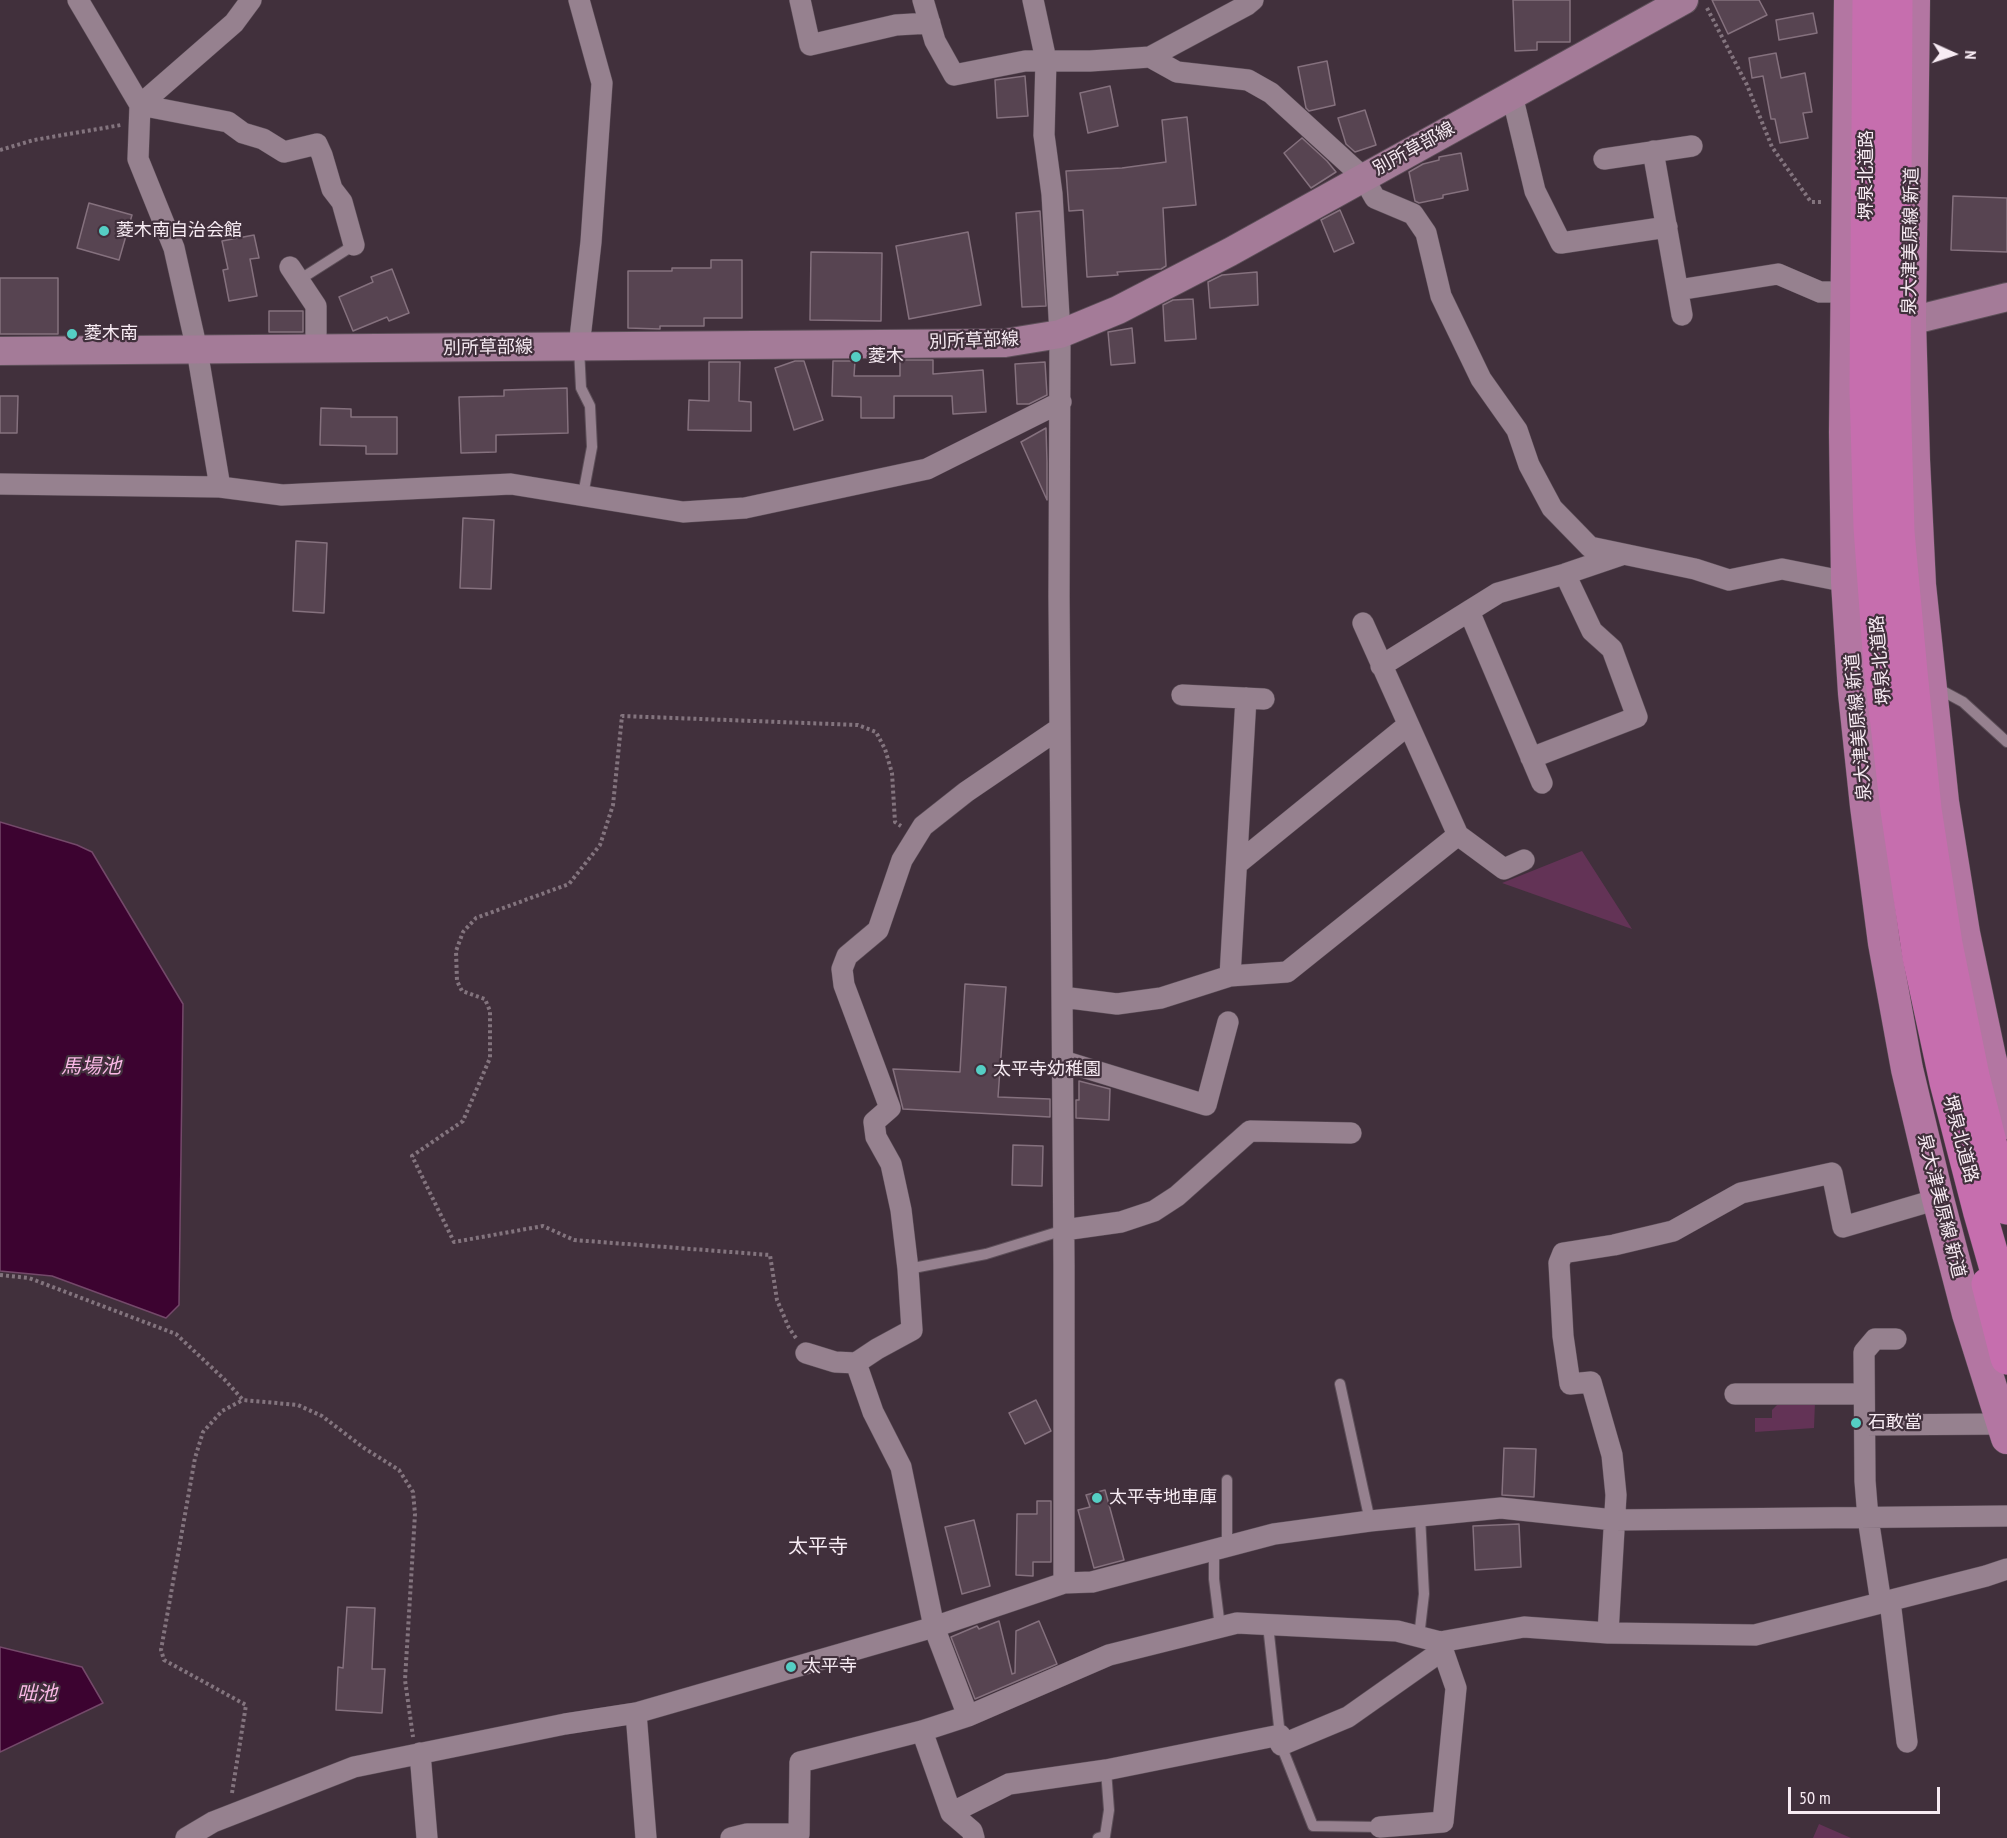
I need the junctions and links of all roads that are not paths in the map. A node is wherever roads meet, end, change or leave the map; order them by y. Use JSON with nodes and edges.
{"nodes":[{"id":1,"x":78,"y":0,"type":"edge"},
{"id":2,"x":250,"y":0,"type":"edge"},
{"id":3,"x":579,"y":0,"type":"edge"},
{"id":4,"x":800,"y":0,"type":"edge"},
{"id":5,"x":923,"y":0,"type":"edge"},
{"id":6,"x":1033,"y":0,"type":"edge"},
{"id":7,"x":1253,"y":0,"type":"edge"},
{"id":8,"x":1684,"y":0,"type":"edge"},
{"id":9,"x":1850,"y":0,"type":"edge"},
{"id":10,"x":1869,"y":0,"type":"edge"},
{"id":11,"x":1896,"y":0,"type":"edge"},
{"id":12,"x":1914,"y":0,"type":"edge"},
{"id":13,"x":930,"y":23,"type":"junction"},
{"id":14,"x":1150,"y":57,"type":"junction"},
{"id":15,"x":1046,"y":60,"type":"junction"},
{"id":16,"x":1090,"y":61,"type":"junction"},
{"id":17,"x":1045,"y":83,"type":"junction"},
{"id":18,"x":1512,"y":95,"type":"junction"},
{"id":19,"x":139,"y":114,"type":"junction"},
{"id":20,"x":1692,"y":146,"type":"dead end"},
{"id":21,"x":1653,"y":151,"type":"junction"},
{"id":22,"x":1604,"y":159,"type":"dead end"},
{"id":23,"x":1363,"y":177,"type":"junction"},
{"id":24,"x":1667,"y":227,"type":"junction"},
{"id":25,"x":354,"y":245,"type":"joint"},
{"id":26,"x":295,"y":274,"type":"joint"},
{"id":27,"x":1678,"y":290,"type":"junction"},
{"id":28,"x":1846,"y":292,"type":"junction"},
{"id":29,"x":2007,"y":297,"type":"edge"},
{"id":30,"x":1682,"y":315,"type":"dead end"},
{"id":31,"x":1911,"y":321,"type":"junction"},
{"id":32,"x":1060,"y":334,"type":"junction"},
{"id":33,"x":579,"y":347,"type":"junction"},
{"id":34,"x":316,"y":350,"type":"junction"},
{"id":35,"x":0,"y":351,"type":"edge"},
{"id":36,"x":197,"y":351,"type":"junction"},
{"id":37,"x":1061,"y":402,"type":"junction"},
{"id":38,"x":0,"y":484,"type":"edge"},
{"id":39,"x":220,"y":487,"type":"junction"},
{"id":40,"x":583,"y":495,"type":"junction"},
{"id":41,"x":1621,"y":555,"type":"junction"},
{"id":42,"x":1565,"y":574,"type":"junction"},
{"id":43,"x":1847,"y":582,"type":"junction"},
{"id":44,"x":1469,"y":611,"type":"junction"},
{"id":45,"x":1363,"y":623,"type":"dead end"},
{"id":46,"x":1381,"y":666,"type":"junction"},
{"id":47,"x":1929,"y":684,"type":"junction"},
{"id":48,"x":1182,"y":694,"type":"dead end"},
{"id":49,"x":1408,"y":725,"type":"junction"},
{"id":50,"x":1060,"y":728,"type":"junction"},
{"id":51,"x":2007,"y":742,"type":"edge"},
{"id":52,"x":1531,"y":758,"type":"junction"},
{"id":53,"x":1542,"y":783,"type":"dead end"},
{"id":54,"x":1458,"y":835,"type":"junction"},
{"id":55,"x":1524,"y":860,"type":"dead end"},
{"id":56,"x":1237,"y":864,"type":"junction"},
{"id":57,"x":1230,"y":976,"type":"junction"},
{"id":58,"x":1062,"y":997,"type":"junction"},
{"id":59,"x":1228,"y":1022,"type":"dead end"},
{"id":60,"x":1063,"y":1061,"type":"junction"},
{"id":61,"x":1959,"y":1079,"type":"junction"},
{"id":62,"x":2007,"y":1123,"type":"edge"},
{"id":63,"x":1351,"y":1133,"type":"dead end"},
{"id":64,"x":2007,"y":1185,"type":"edge"},
{"id":65,"x":1938,"y":1199,"type":"junction"},
{"id":66,"x":2007,"y":1208,"type":"edge"},
{"id":67,"x":1064,"y":1230,"type":"junction"},
{"id":68,"x":908,"y":1269,"type":"junction"},
{"id":69,"x":2007,"y":1307,"type":"edge"},
{"id":70,"x":1896,"y":1339,"type":"dead end"},
{"id":71,"x":806,"y":1353,"type":"road end"},
{"id":72,"x":2007,"y":1358,"type":"edge"},
{"id":73,"x":856,"y":1363,"type":"junction"},
{"id":74,"x":1340,"y":1384,"type":"dead end"},
{"id":75,"x":1735,"y":1394,"type":"dead end"},
{"id":76,"x":1864,"y":1394,"type":"junction"},
{"id":77,"x":1864,"y":1425,"type":"junction"},
{"id":78,"x":2005,"y":1431,"type":"edge"},
{"id":79,"x":1227,"y":1480,"type":"dead end"},
{"id":80,"x":1420,"y":1516,"type":"junction"},
{"id":81,"x":2007,"y":1516,"type":"edge"},
{"id":82,"x":1868,"y":1518,"type":"junction"},
{"id":83,"x":1614,"y":1520,"type":"junction"},
{"id":84,"x":1370,"y":1521,"type":"junction"},
{"id":85,"x":1221,"y":1549,"type":"junction"},
{"id":86,"x":2007,"y":1569,"type":"edge"},
{"id":87,"x":1064,"y":1583,"type":"junction"},
{"id":88,"x":1885,"y":1602,"type":"junction"},
{"id":89,"x":1268,"y":1625,"type":"junction"},
{"id":90,"x":934,"y":1627,"type":"junction"},
{"id":91,"x":1220,"y":1627,"type":"junction"},
{"id":92,"x":1608,"y":1634,"type":"junction"},
{"id":93,"x":1419,"y":1637,"type":"junction"},
{"id":94,"x":1442,"y":1646,"type":"junction"},
{"id":95,"x":636,"y":1713,"type":"junction"},
{"id":96,"x":968,"y":1716,"type":"junction"},
{"id":97,"x":922,"y":1731,"type":"junction"},
{"id":98,"x":1280,"y":1740,"type":"junction"},
{"id":99,"x":1906,"y":1742,"type":"dead end"},
{"id":100,"x":418,"y":1753,"type":"junction"},
{"id":101,"x":1106,"y":1770,"type":"junction"},
{"id":102,"x":951,"y":1813,"type":"junction"},
{"id":103,"x":1380,"y":1827,"type":"joint"},
{"id":104,"x":186,"y":1838,"type":"edge"},
{"id":105,"x":427,"y":1838,"type":"edge"},
{"id":106,"x":646,"y":1838,"type":"edge"},
{"id":107,"x":731,"y":1838,"type":"edge"},
{"id":108,"x":974,"y":1838,"type":"edge"},
{"id":109,"x":1098,"y":1838,"type":"edge"}],
"edges":[{"from":1,"to":19,"type":"street"},
{"from":2,"to":19,"type":"street"},
{"from":3,"to":33,"type":"street"},
{"from":4,"to":13,"type":"street"},
{"from":5,"to":13,"type":"street"},
{"from":6,"to":15,"type":"street"},
{"from":7,"to":14,"type":"street"},
{"from":8,"to":18,"type":"main road","name":"別所草部線"},
{"from":9,"to":28,"type":"main road","name":"泉大津美原線 新道"},
{"from":10,"to":61,"type":"highway","name":"堺泉北道路"},
{"from":11,"to":61,"type":"highway","name":"堺泉北道路"},
{"from":12,"to":31,"type":"main road","name":"泉大津美原線 新道"},
{"from":13,"to":15,"type":"street"},
{"from":14,"to":16,"type":"street"},
{"from":14,"to":23,"type":"street"},
{"from":15,"to":16,"type":"street"},
{"from":15,"to":17,"type":"street"},
{"from":16,"to":17,"type":"street"},
{"from":17,"to":32,"type":"street"},
{"from":18,"to":23,"type":"main road","name":"別所草部線"},
{"from":18,"to":24,"type":"street"},
{"from":19,"to":25,"type":"street"},
{"from":19,"to":36,"type":"street"},
{"from":20,"to":21,"type":"street"},
{"from":21,"to":22,"type":"street"},
{"from":21,"to":24,"type":"street"},
{"from":23,"to":32,"type":"main road","name":"別所草部線"},
{"from":23,"to":41,"type":"street"},
{"from":24,"to":27,"type":"street"},
{"from":25,"to":26,"type":"lane"},
{"from":26,"to":34,"type":"street"},
{"from":27,"to":28,"type":"street"},
{"from":27,"to":30,"type":"street"},
{"from":28,"to":43,"type":"main road","name":"泉大津美原線 新道"},
{"from":29,"to":31,"type":"main road"},
{"from":31,"to":47,"type":"main road","name":"泉大津美原線 新道"},
{"from":32,"to":33,"type":"main road","name":"別所草部線"},
{"from":32,"to":37,"type":"street"},
{"from":33,"to":34,"type":"main road","name":"別所草部線"},
{"from":33,"to":40,"type":"lane"},
{"from":34,"to":36,"type":"main road","name":"別所草部線"},
{"from":35,"to":36,"type":"main road","name":"別所草部線"},
{"from":36,"to":39,"type":"street"},
{"from":37,"to":40,"type":"street"},
{"from":37,"to":50,"type":"street"},
{"from":38,"to":39,"type":"street"},
{"from":39,"to":40,"type":"street"},
{"from":41,"to":42,"type":"street"},
{"from":41,"to":43,"type":"street"},
{"from":42,"to":44,"type":"street"},
{"from":42,"to":52,"type":"street"},
{"from":43,"to":65,"type":"main road","name":"泉大津美原線 新道"},
{"from":44,"to":46,"type":"street"},
{"from":44,"to":52,"type":"street"},
{"from":45,"to":46,"type":"street"},
{"from":46,"to":49,"type":"street"},
{"from":47,"to":51,"type":"lane"},
{"from":47,"to":62,"type":"main road","name":"泉大津美原線 新道"},
{"from":48,"to":56,"type":"street"},
{"from":49,"to":54,"type":"street"},
{"from":49,"to":56,"type":"street"},
{"from":50,"to":58,"type":"street"},
{"from":50,"to":68,"type":"street"},
{"from":52,"to":53,"type":"street"},
{"from":54,"to":55,"type":"street"},
{"from":54,"to":57,"type":"street"},
{"from":56,"to":57,"type":"street"},
{"from":57,"to":58,"type":"street"},
{"from":58,"to":60,"type":"street"},
{"from":59,"to":60,"type":"street"},
{"from":60,"to":67,"type":"street"},
{"from":61,"to":64,"type":"highway"},
{"from":61,"to":66,"type":"highway","name":"堺泉北道路"},
{"from":61,"to":69,"type":"highway","name":"堺泉北道路"},
{"from":61,"to":72,"type":"highway"},
{"from":63,"to":67,"type":"street"},
{"from":65,"to":78,"type":"main road","name":"泉大津美原線 新道"},
{"from":65,"to":83,"type":"street"},
{"from":67,"to":68,"type":"lane"},
{"from":67,"to":87,"type":"street"},
{"from":68,"to":73,"type":"street"},
{"from":70,"to":76,"type":"street"},
{"from":71,"to":73,"type":"street"},
{"from":73,"to":90,"type":"street"},
{"from":74,"to":84,"type":"lane"},
{"from":75,"to":76,"type":"street"},
{"from":76,"to":77,"type":"street"},
{"from":77,"to":78,"type":"street"},
{"from":77,"to":82,"type":"street"},
{"from":79,"to":85,"type":"lane"},
{"from":80,"to":83,"type":"street"},
{"from":80,"to":84,"type":"street"},
{"from":80,"to":93,"type":"lane"},
{"from":81,"to":82,"type":"street"},
{"from":82,"to":83,"type":"street"},
{"from":82,"to":88,"type":"street"},
{"from":83,"to":92,"type":"street"},
{"from":84,"to":85,"type":"street"},
{"from":85,"to":87,"type":"street"},
{"from":85,"to":91,"type":"lane"},
{"from":86,"to":88,"type":"street"},
{"from":87,"to":90,"type":"street"},
{"from":88,"to":92,"type":"street"},
{"from":88,"to":99,"type":"street"},
{"from":89,"to":91,"type":"street"},
{"from":89,"to":93,"type":"street"},
{"from":89,"to":98,"type":"lane"},
{"from":90,"to":95,"type":"street"},
{"from":90,"to":96,"type":"street"},
{"from":91,"to":96,"type":"street"},
{"from":92,"to":94,"type":"street"},
{"from":93,"to":94,"type":"street"},
{"from":94,"to":98,"type":"street"},
{"from":94,"to":103,"type":"street"},
{"from":95,"to":100,"type":"street"},
{"from":95,"to":106,"type":"street"},
{"from":96,"to":97,"type":"street"},
{"from":97,"to":102,"type":"street"},
{"from":97,"to":107,"type":"street"},
{"from":98,"to":101,"type":"street"},
{"from":98,"to":103,"type":"lane"},
{"from":100,"to":104,"type":"street"},
{"from":100,"to":105,"type":"street"},
{"from":101,"to":102,"type":"street"},
{"from":101,"to":109,"type":"lane"},
{"from":102,"to":108,"type":"street"}]}
